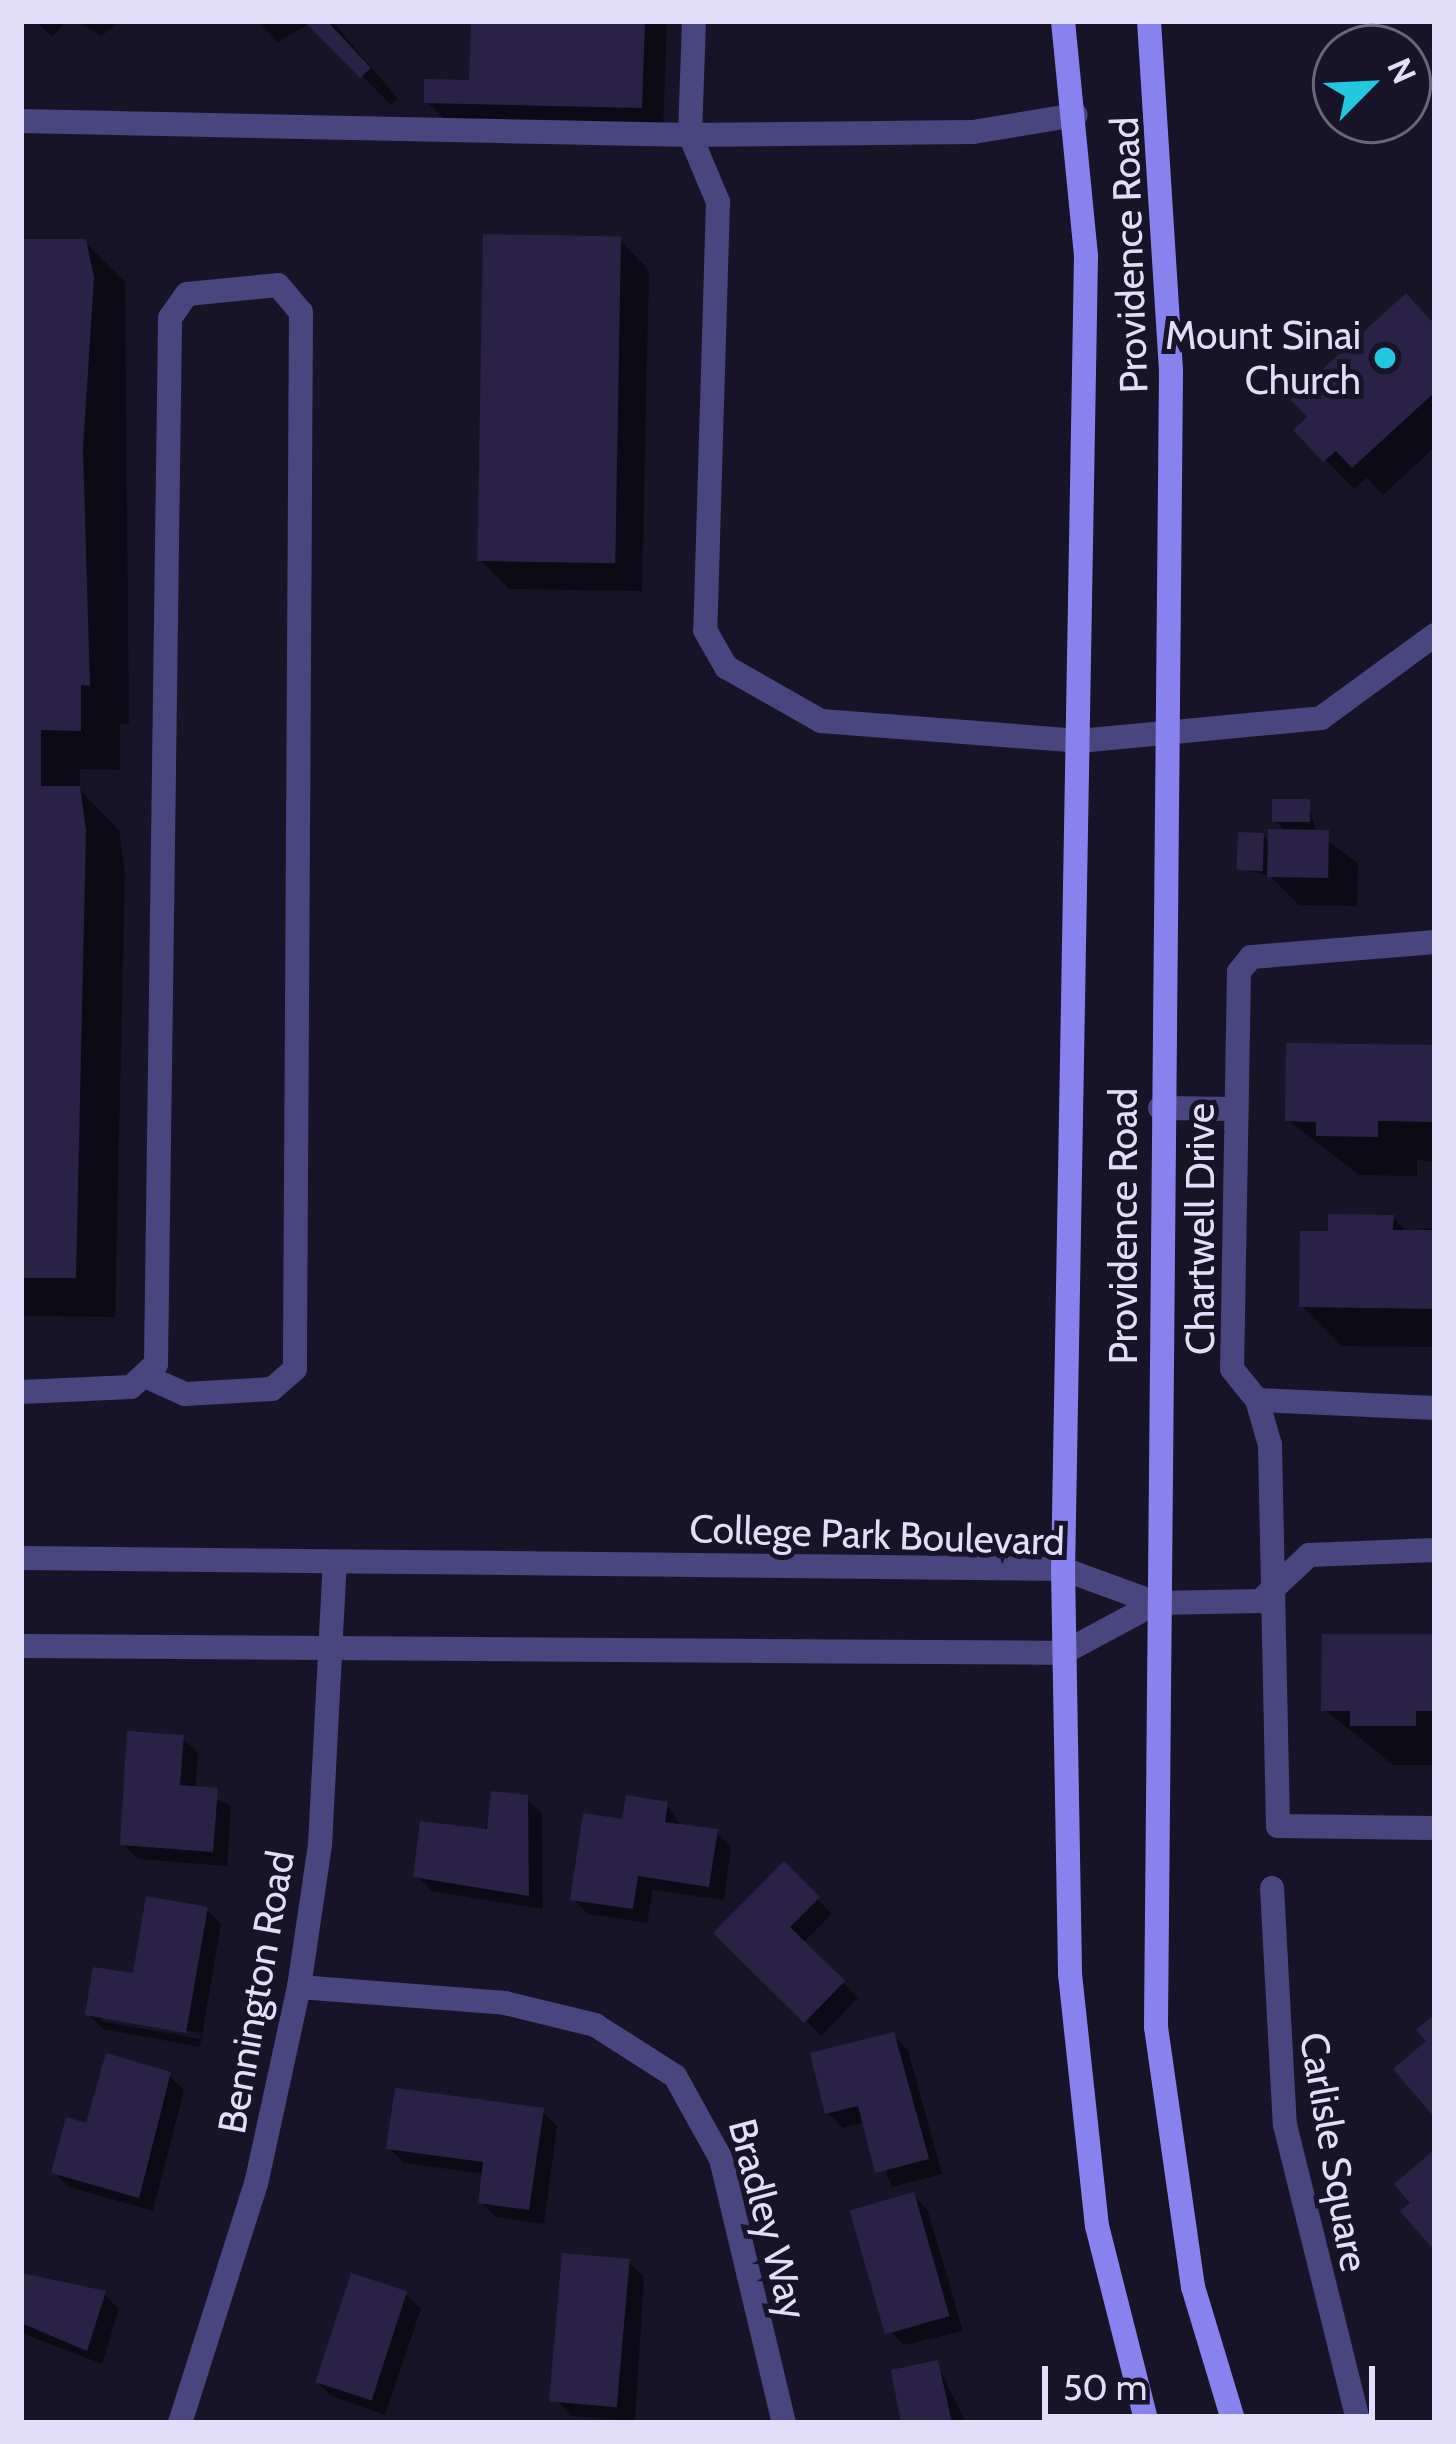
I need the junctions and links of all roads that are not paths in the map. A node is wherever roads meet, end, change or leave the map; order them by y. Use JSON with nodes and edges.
{"nodes":[{"id":1,"x":694,"y":21,"type":"edge"},
{"id":2,"x":1063,"y":21,"type":"edge"},
{"id":3,"x":1149,"y":21,"type":"edge"},
{"id":4,"x":1076,"y":115,"type":"junction"},
{"id":5,"x":21,"y":122,"type":"edge"},
{"id":6,"x":690,"y":135,"type":"junction"},
{"id":7,"x":1435,"y":635,"type":"edge"},
{"id":8,"x":1164,"y":736,"type":"junction"},
{"id":9,"x":1079,"y":741,"type":"junction"},
{"id":10,"x":1435,"y":942,"type":"edge"},
{"id":11,"x":1160,"y":1108,"type":"junction"},
{"id":12,"x":1236,"y":1109,"type":"junction"},
{"id":13,"x":147,"y":1377,"type":"junction"},
{"id":14,"x":21,"y":1392,"type":"edge"},
{"id":15,"x":1257,"y":1400,"type":"junction"},
{"id":16,"x":1435,"y":1408,"type":"edge"},
{"id":17,"x":1435,"y":1550,"type":"edge"},
{"id":18,"x":21,"y":1558,"type":"edge"},
{"id":19,"x":334,"y":1562,"type":"junction"},
{"id":20,"x":1063,"y":1569,"type":"junction"},
{"id":21,"x":1273,"y":1597,"type":"junction"},
{"id":22,"x":1156,"y":1603,"type":"junction"},
{"id":23,"x":21,"y":1646,"type":"edge"},
{"id":24,"x":334,"y":1646,"type":"junction"},
{"id":25,"x":1063,"y":1654,"type":"junction"},
{"id":26,"x":1435,"y":1828,"type":"edge"},
{"id":27,"x":1272,"y":1888,"type":"dead end"},
{"id":28,"x":299,"y":1987,"type":"junction"},
{"id":29,"x":180,"y":2423,"type":"edge"},
{"id":30,"x":784,"y":2423,"type":"edge"},
{"id":31,"x":1147,"y":2423,"type":"edge"},
{"id":32,"x":1234,"y":2423,"type":"edge"},
{"id":33,"x":1358,"y":2423,"type":"edge"}],
"edges":[{"from":1,"to":6,"type":"street"},
{"from":2,"to":4,"type":"main road","name":"Providence Road"},
{"from":3,"to":8,"type":"main road","name":"Providence Road"},
{"from":4,"to":6,"type":"street"},
{"from":4,"to":9,"type":"main road","name":"Providence Road"},
{"from":5,"to":6,"type":"street"},
{"from":6,"to":9,"type":"street"},
{"from":7,"to":8,"type":"street"},
{"from":8,"to":9,"type":"street"},
{"from":8,"to":11,"type":"main road","name":"Providence Road"},
{"from":9,"to":20,"type":"main road","name":"Providence Road"},
{"from":10,"to":12,"type":"street","name":"Chartwell Drive"},
{"from":11,"to":12,"type":"street"},
{"from":11,"to":22,"type":"main road","name":"Providence Road"},
{"from":12,"to":15,"type":"street","name":"Chartwell Drive"},
{"from":13,"to":13,"type":"street"},
{"from":13,"to":14,"type":"street"},
{"from":15,"to":16,"type":"street"},
{"from":15,"to":21,"type":"street","name":"Chartwell Drive"},
{"from":17,"to":21,"type":"street"},
{"from":18,"to":19,"type":"street","name":"College Park Boulevard"},
{"from":19,"to":20,"type":"street","name":"College Park Boulevard"},
{"from":19,"to":24,"type":"street","name":"Bennington Road"},
{"from":20,"to":22,"type":"street","name":"College Park Boulevard"},
{"from":20,"to":25,"type":"main road","name":"Providence Road"},
{"from":21,"to":22,"type":"street"},
{"from":21,"to":26,"type":"street","name":"Chartwell Drive"},
{"from":22,"to":25,"type":"street"},
{"from":22,"to":32,"type":"main road","name":"Providence Road"},
{"from":23,"to":24,"type":"street"},
{"from":24,"to":25,"type":"street"},
{"from":24,"to":28,"type":"street","name":"Bennington Road"},
{"from":25,"to":31,"type":"main road","name":"Providence Road"},
{"from":27,"to":33,"type":"street","name":"Carlisle Square"},
{"from":28,"to":29,"type":"street","name":"Bennington Road"},
{"from":28,"to":30,"type":"street","name":"Bradley Way"}]}
